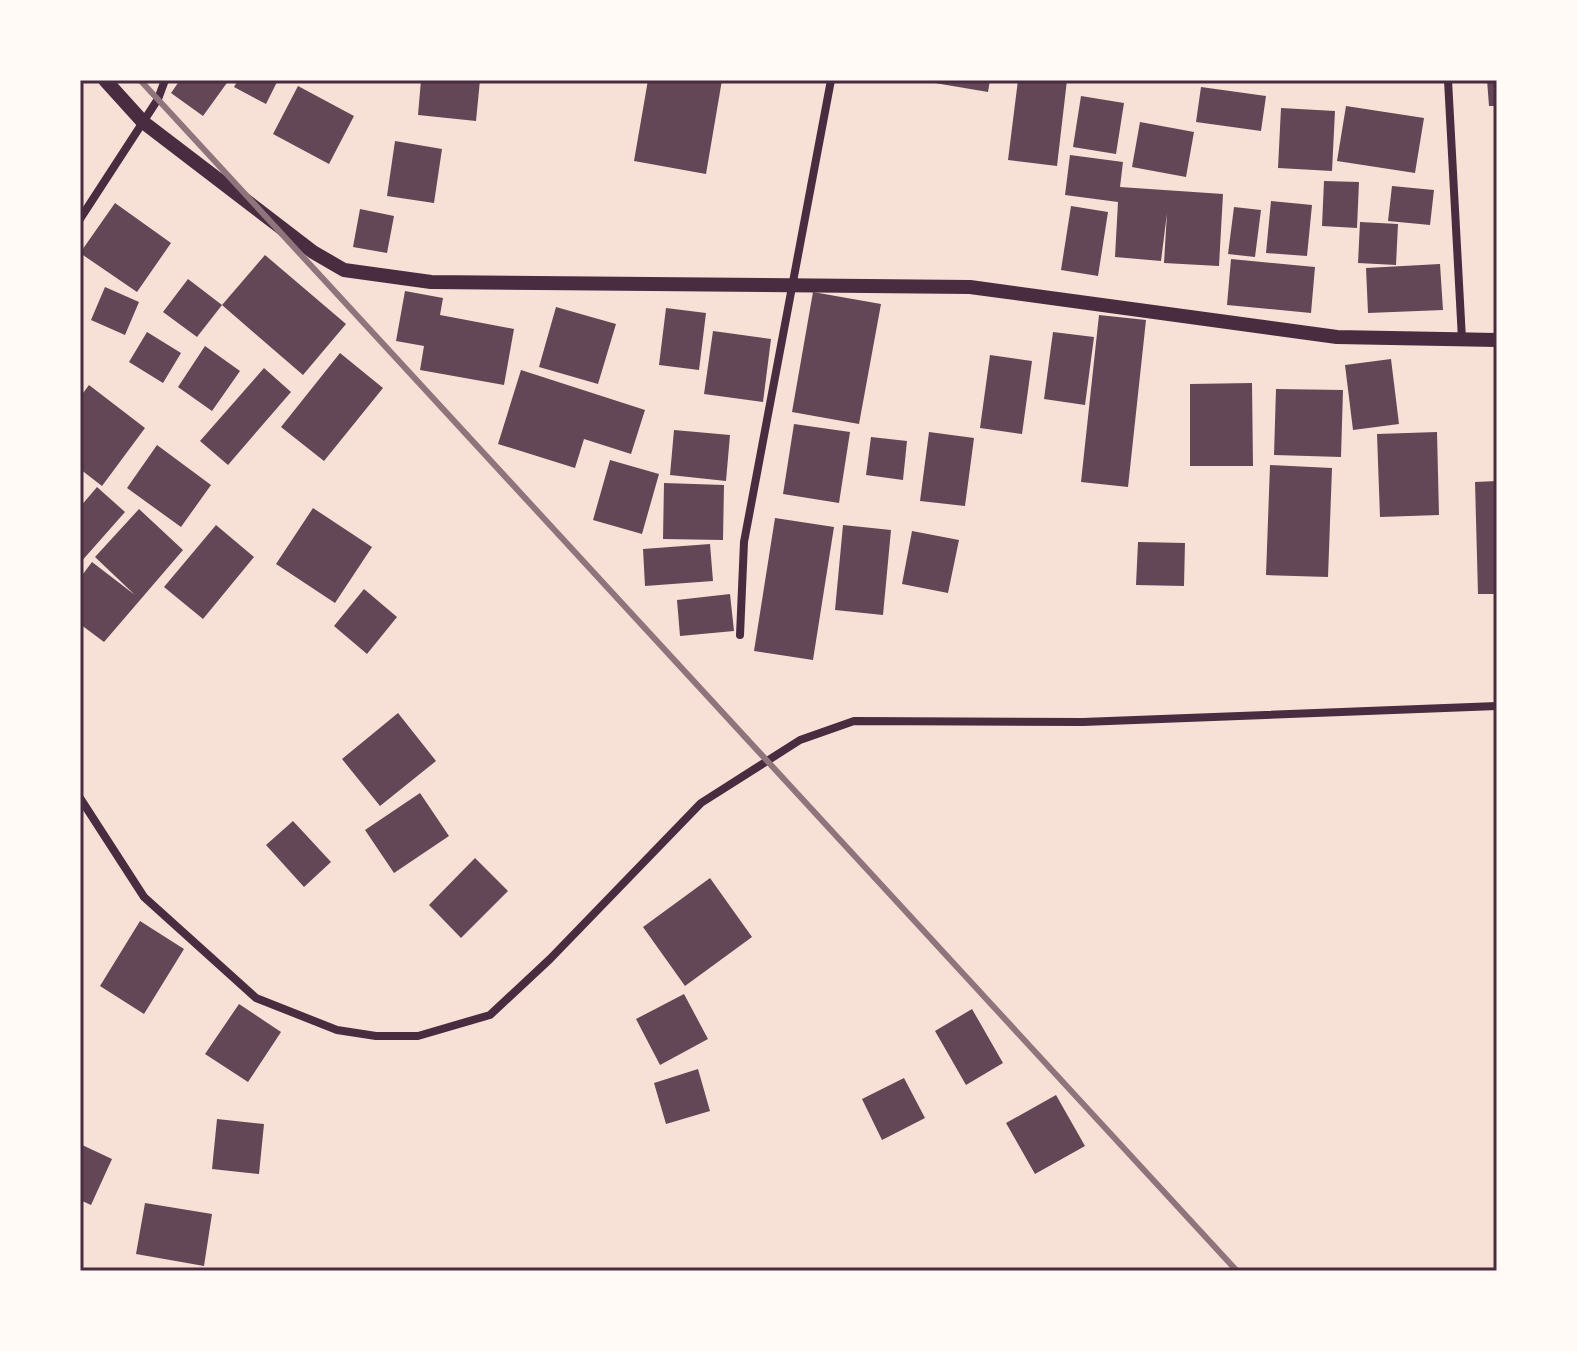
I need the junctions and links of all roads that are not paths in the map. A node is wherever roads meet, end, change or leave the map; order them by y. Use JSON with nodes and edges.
{"nodes":[{"id":1,"x":105,"y":80,"type":"edge"},
{"id":2,"x":165,"y":80,"type":"edge"},
{"id":3,"x":831,"y":80,"type":"edge"},
{"id":4,"x":1448,"y":80,"type":"edge"},
{"id":5,"x":143,"y":122,"type":"junction"},
{"id":6,"x":80,"y":219,"type":"edge"},
{"id":7,"x":793,"y":286,"type":"junction"},
{"id":8,"x":1462,"y":339,"type":"junction"},
{"id":9,"x":1497,"y":340,"type":"edge"},
{"id":10,"x":740,"y":635,"type":"dead end"},
{"id":11,"x":1497,"y":706,"type":"edge"},
{"id":12,"x":80,"y":798,"type":"edge"}],
"edges":[{"from":1,"to":5,"type":"street"},
{"from":2,"to":5,"type":"street"},
{"from":3,"to":7,"type":"street"},
{"from":4,"to":8,"type":"street"},
{"from":5,"to":6,"type":"street"},
{"from":5,"to":7,"type":"street"},
{"from":7,"to":8,"type":"street"},
{"from":7,"to":10,"type":"street"},
{"from":8,"to":9,"type":"street"},
{"from":11,"to":12,"type":"street"}]}
